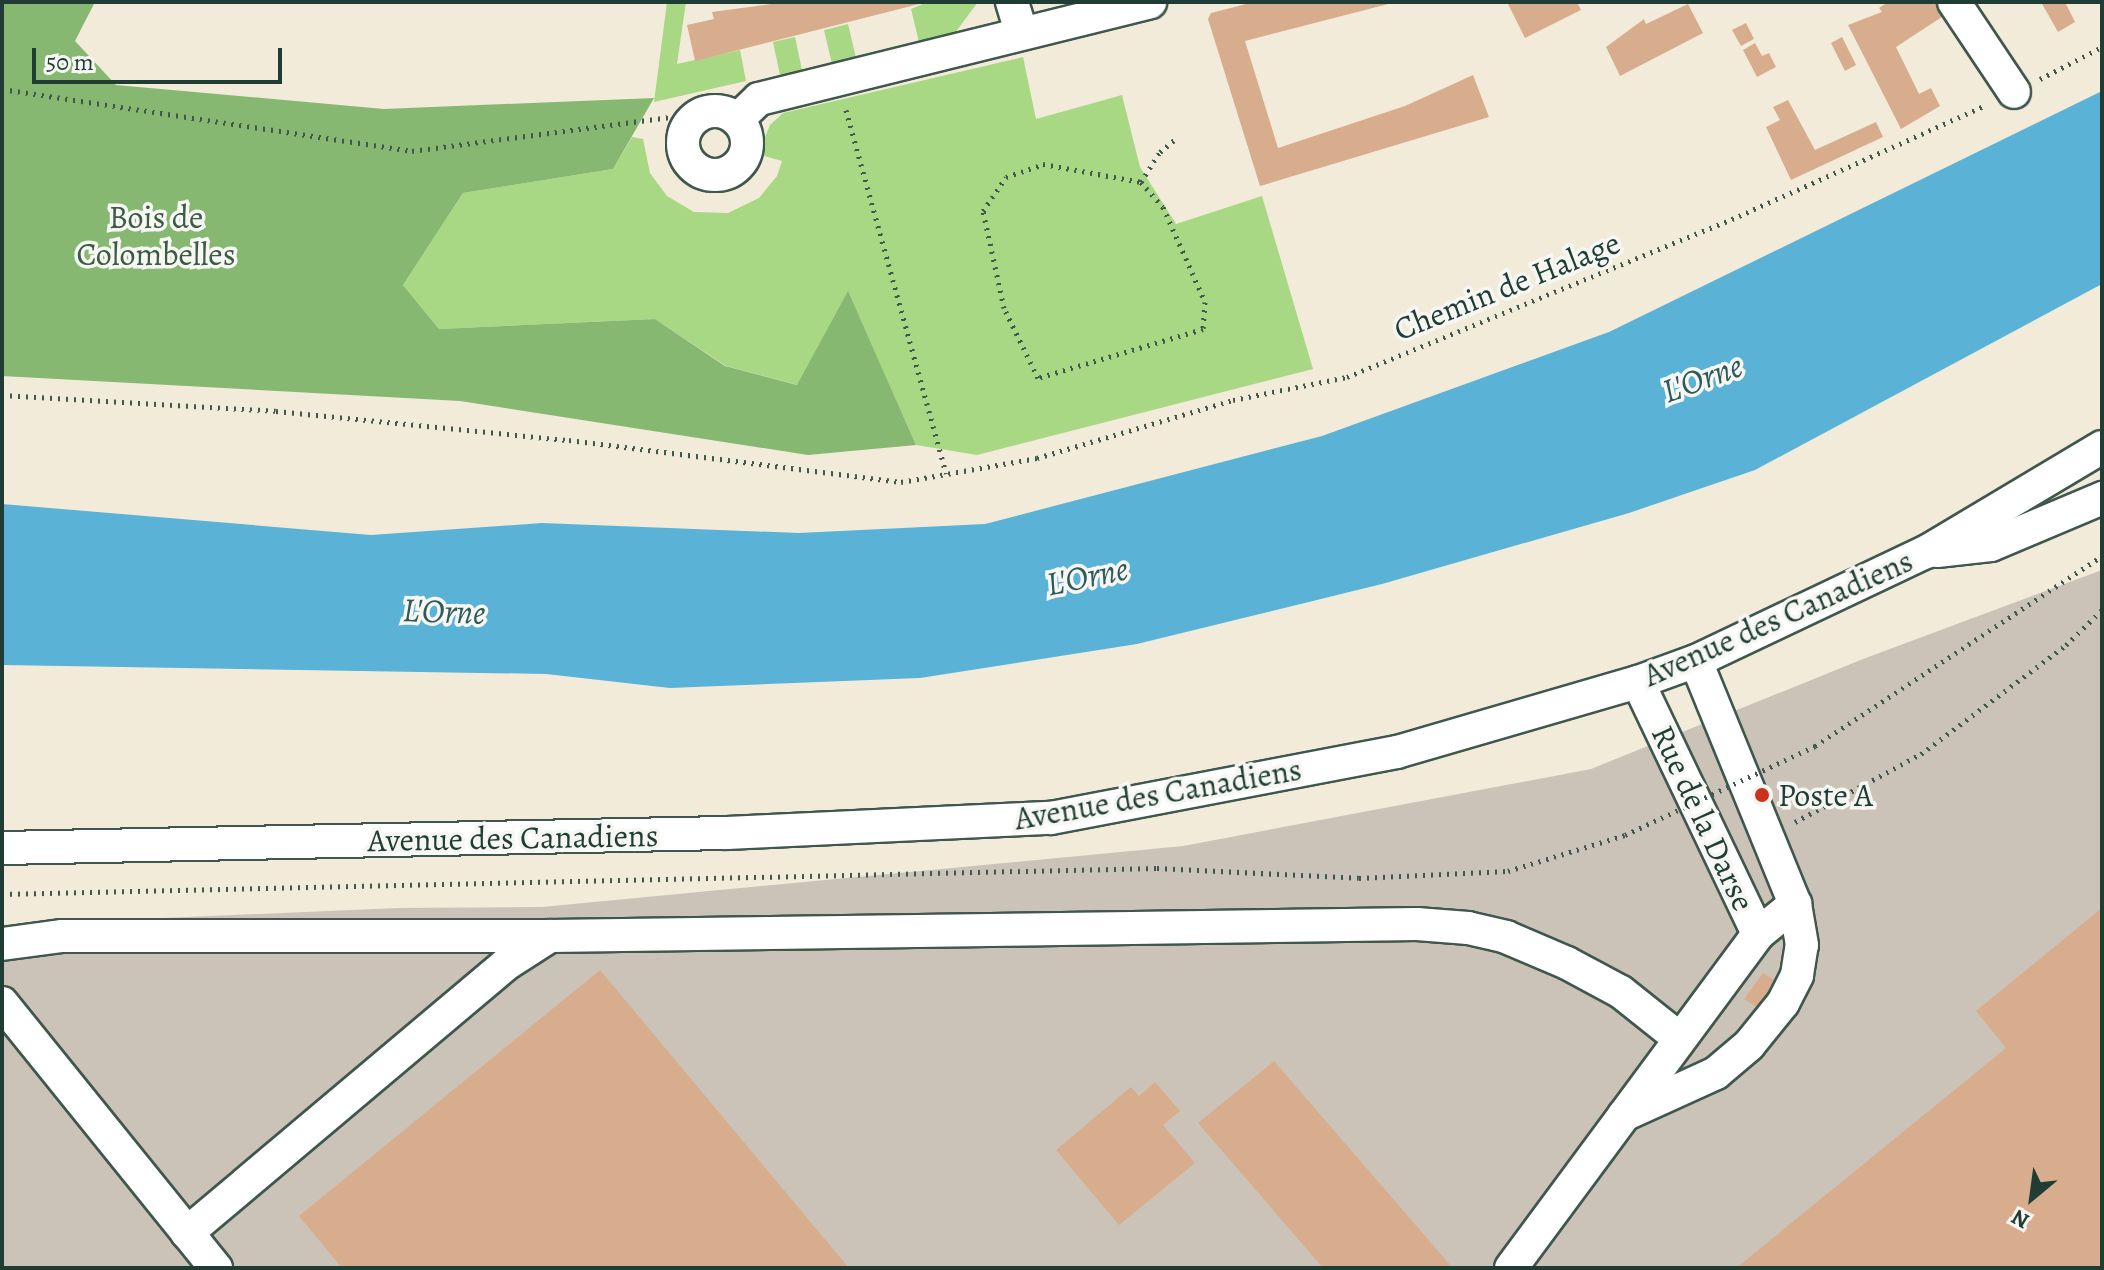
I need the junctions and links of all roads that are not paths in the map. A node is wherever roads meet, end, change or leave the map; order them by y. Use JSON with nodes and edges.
{"nodes":[{"id":1,"x":1150,"y":2,"type":"edge"},
{"id":2,"x":1954,"y":2,"type":"edge"},
{"id":3,"x":1017,"y":16,"type":"edge"},
{"id":4,"x":2014,"y":92,"type":"road end"},
{"id":5,"x":723,"y":116,"type":"road end"},
{"id":6,"x":2102,"y":447,"type":"edge"},
{"id":7,"x":2102,"y":498,"type":"edge"},
{"id":8,"x":1926,"y":552,"type":"junction"},
{"id":9,"x":1696,"y":661,"type":"junction"},
{"id":10,"x":1638,"y":682,"type":"junction"},
{"id":11,"x":2,"y":848,"type":"edge"},
{"id":12,"x":1795,"y":904,"type":"junction"},
{"id":13,"x":1758,"y":934,"type":"junction"},
{"id":14,"x":550,"y":936,"type":"junction"},
{"id":15,"x":2,"y":944,"type":"edge"},
{"id":16,"x":2,"y":1003,"type":"edge"},
{"id":17,"x":1680,"y":1039,"type":"junction"},
{"id":18,"x":1624,"y":1115,"type":"junction"},
{"id":19,"x":187,"y":1233,"type":"junction"},
{"id":20,"x":216,"y":1268,"type":"edge"},
{"id":21,"x":1511,"y":1268,"type":"edge"}],
"edges":[{"from":1,"to":3,"type":"street"},
{"from":2,"to":4,"type":"street"},
{"from":3,"to":5,"type":"street"},
{"from":6,"to":8,"type":"street","name":"Avenue des Canadiens"},
{"from":7,"to":8,"type":"street"},
{"from":8,"to":9,"type":"street","name":"Avenue des Canadiens"},
{"from":9,"to":10,"type":"street","name":"Avenue des Canadiens"},
{"from":9,"to":12,"type":"street","name":"Rue de la Darse"},
{"from":10,"to":11,"type":"street","name":"Avenue des Canadiens"},
{"from":10,"to":13,"type":"street","name":"Rue de la Darse"},
{"from":12,"to":13,"type":"street","name":"Rue de la Darse"},
{"from":12,"to":18,"type":"street"},
{"from":13,"to":17,"type":"street"},
{"from":14,"to":15,"type":"street"},
{"from":14,"to":17,"type":"street"},
{"from":14,"to":19,"type":"street"},
{"from":16,"to":19,"type":"street"},
{"from":17,"to":18,"type":"street"},
{"from":18,"to":21,"type":"street"},
{"from":19,"to":20,"type":"street"}]}
